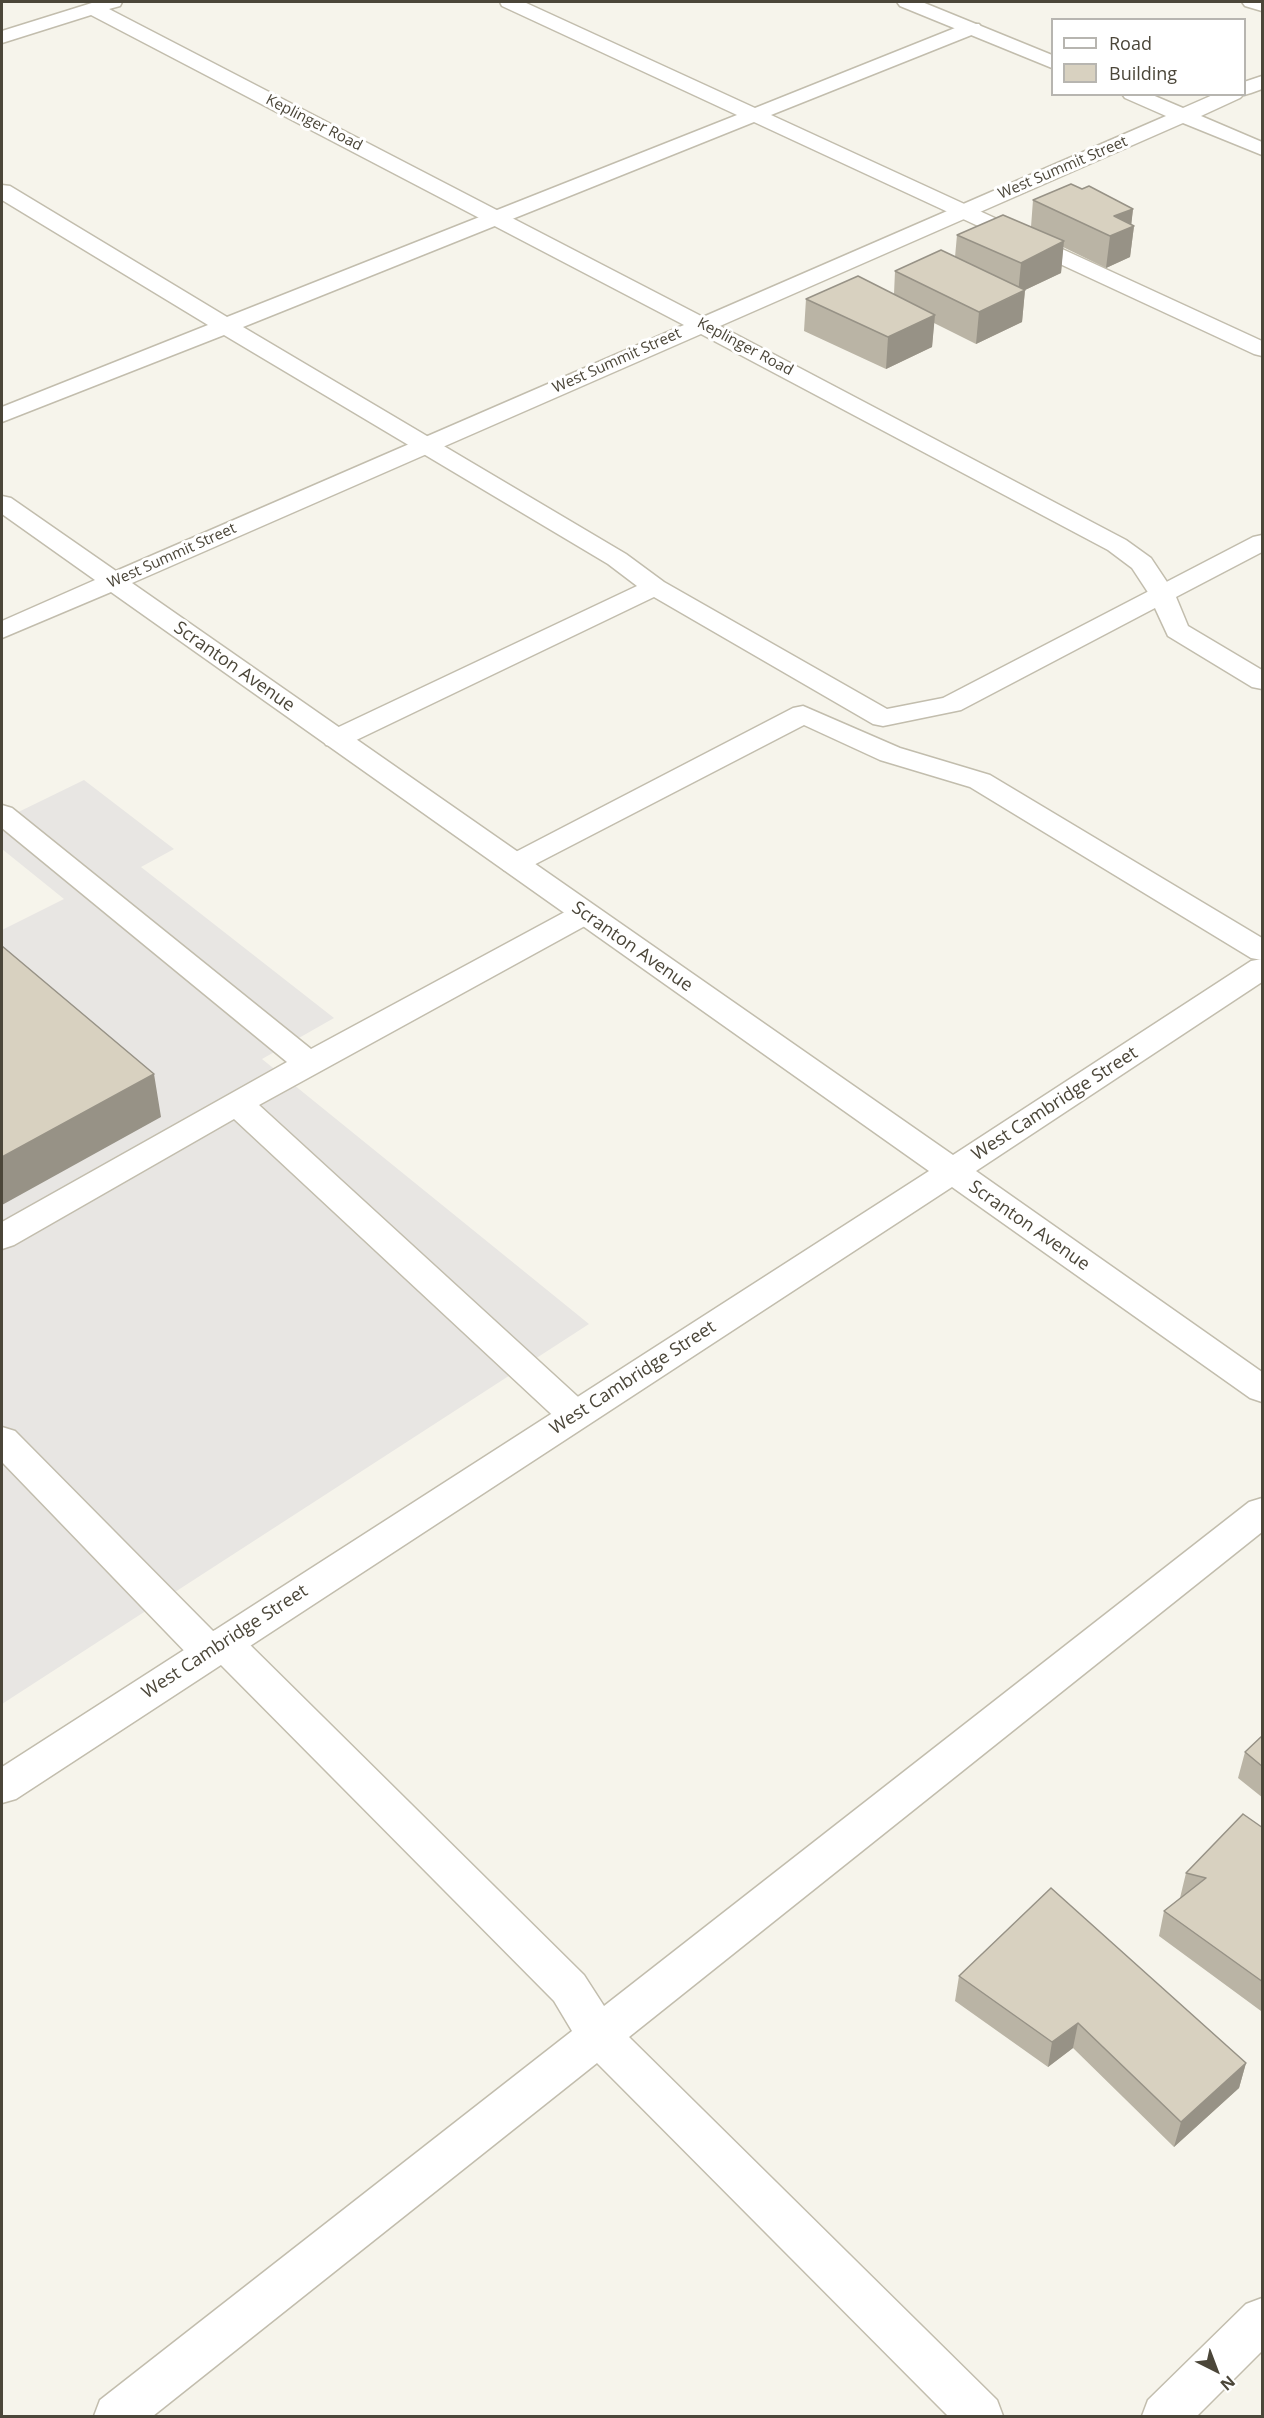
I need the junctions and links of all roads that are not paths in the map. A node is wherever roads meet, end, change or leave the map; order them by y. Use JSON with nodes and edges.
{"nodes":[{"id":1,"x":509,"y":2,"type":"edge"},
{"id":2,"x":907,"y":2,"type":"edge"},
{"id":3,"x":1252,"y":2,"type":"edge"},
{"id":4,"x":103,"y":5,"type":"edge"},
{"id":5,"x":1263,"y":5,"type":"edge"},
{"id":6,"x":972,"y":28,"type":"junction"},
{"id":7,"x":2,"y":37,"type":"edge"},
{"id":8,"x":1051,"y":61,"type":"edge"},
{"id":9,"x":1263,"y":82,"type":"edge"},
{"id":10,"x":1246,"y":89,"type":"edge"},
{"id":11,"x":1137,"y":96,"type":"edge"},
{"id":12,"x":1228,"y":96,"type":"edge"},
{"id":13,"x":751,"y":115,"type":"junction"},
{"id":14,"x":1183,"y":116,"type":"junction"},
{"id":15,"x":1263,"y":149,"type":"edge"},
{"id":16,"x":2,"y":191,"type":"edge"},
{"id":17,"x":962,"y":211,"type":"junction"},
{"id":18,"x":495,"y":217,"type":"junction"},
{"id":19,"x":701,"y":324,"type":"junction"},
{"id":20,"x":225,"y":325,"type":"junction"},
{"id":21,"x":1263,"y":349,"type":"edge"},
{"id":22,"x":2,"y":415,"type":"edge"},
{"id":23,"x":423,"y":446,"type":"junction"},
{"id":24,"x":2,"y":503,"type":"edge"},
{"id":25,"x":1263,"y":542,"type":"edge"},
{"id":26,"x":113,"y":582,"type":"junction"},
{"id":27,"x":655,"y":587,"type":"junction"},
{"id":28,"x":1162,"y":594,"type":"junction"},
{"id":29,"x":2,"y":630,"type":"edge"},
{"id":30,"x":1263,"y":681,"type":"edge"},
{"id":31,"x":336,"y":739,"type":"junction"},
{"id":32,"x":2,"y":814,"type":"edge"},
{"id":33,"x":514,"y":864,"type":"junction"},
{"id":34,"x":584,"y":914,"type":"junction"},
{"id":35,"x":1263,"y":951,"type":"edge"},
{"id":36,"x":1263,"y":968,"type":"edge"},
{"id":37,"x":309,"y":1064,"type":"junction"},
{"id":38,"x":237,"y":1103,"type":"junction"},
{"id":39,"x":951,"y":1172,"type":"junction"},
{"id":40,"x":2,"y":1237,"type":"edge"},
{"id":41,"x":1263,"y":1389,"type":"edge"},
{"id":42,"x":575,"y":1415,"type":"junction"},
{"id":43,"x":2,"y":1440,"type":"edge"},
{"id":44,"x":1263,"y":1512,"type":"edge"},
{"id":45,"x":217,"y":1648,"type":"junction"},
{"id":46,"x":2,"y":1787,"type":"edge"},
{"id":47,"x":598,"y":2035,"type":"junction"},
{"id":48,"x":1263,"y":2320,"type":"edge"},
{"id":49,"x":117,"y":2416,"type":"edge"},
{"id":50,"x":980,"y":2416,"type":"edge"},
{"id":51,"x":1165,"y":2416,"type":"edge"}],
"edges":[{"from":1,"to":13,"type":"street"},
{"from":2,"to":6,"type":"street"},
{"from":3,"to":5,"type":"street"},
{"from":4,"to":7,"type":"street"},
{"from":4,"to":18,"type":"street","name":"Keplinger Road"},
{"from":6,"to":8,"type":"street"},
{"from":6,"to":13,"type":"street"},
{"from":9,"to":10,"type":"street"},
{"from":11,"to":14,"type":"street"},
{"from":12,"to":14,"type":"street","name":"West Summit Street"},
{"from":13,"to":17,"type":"street"},
{"from":13,"to":18,"type":"street"},
{"from":14,"to":15,"type":"street"},
{"from":14,"to":17,"type":"street","name":"West Summit Street"},
{"from":16,"to":20,"type":"street"},
{"from":17,"to":19,"type":"street","name":"West Summit Street"},
{"from":17,"to":21,"type":"street"},
{"from":18,"to":19,"type":"street","name":"Keplinger Road"},
{"from":18,"to":20,"type":"street"},
{"from":19,"to":23,"type":"street","name":"West Summit Street"},
{"from":19,"to":28,"type":"street","name":"Keplinger Road"},
{"from":20,"to":22,"type":"street"},
{"from":20,"to":23,"type":"street"},
{"from":23,"to":26,"type":"street","name":"West Summit Street"},
{"from":23,"to":27,"type":"street"},
{"from":24,"to":26,"type":"street","name":"Scranton Avenue"},
{"from":25,"to":28,"type":"street"},
{"from":26,"to":29,"type":"street","name":"West Summit Street"},
{"from":26,"to":31,"type":"street","name":"Scranton Avenue"},
{"from":27,"to":28,"type":"street"},
{"from":27,"to":31,"type":"street"},
{"from":28,"to":30,"type":"street","name":"Keplinger Road"},
{"from":31,"to":33,"type":"street","name":"Scranton Avenue"},
{"from":32,"to":37,"type":"street"},
{"from":33,"to":34,"type":"street","name":"Scranton Avenue"},
{"from":33,"to":35,"type":"street"},
{"from":34,"to":37,"type":"street"},
{"from":34,"to":39,"type":"street","name":"Scranton Avenue"},
{"from":36,"to":39,"type":"street","name":"West Cambridge Street"},
{"from":37,"to":38,"type":"street"},
{"from":38,"to":40,"type":"street"},
{"from":38,"to":42,"type":"street"},
{"from":39,"to":41,"type":"street","name":"Scranton Avenue"},
{"from":39,"to":42,"type":"street","name":"West Cambridge Street"},
{"from":42,"to":45,"type":"street","name":"West Cambridge Street"},
{"from":43,"to":45,"type":"street"},
{"from":44,"to":47,"type":"street"},
{"from":45,"to":46,"type":"street","name":"West Cambridge Street"},
{"from":45,"to":47,"type":"street"},
{"from":47,"to":49,"type":"street"},
{"from":47,"to":50,"type":"street"},
{"from":48,"to":51,"type":"street"}]}
